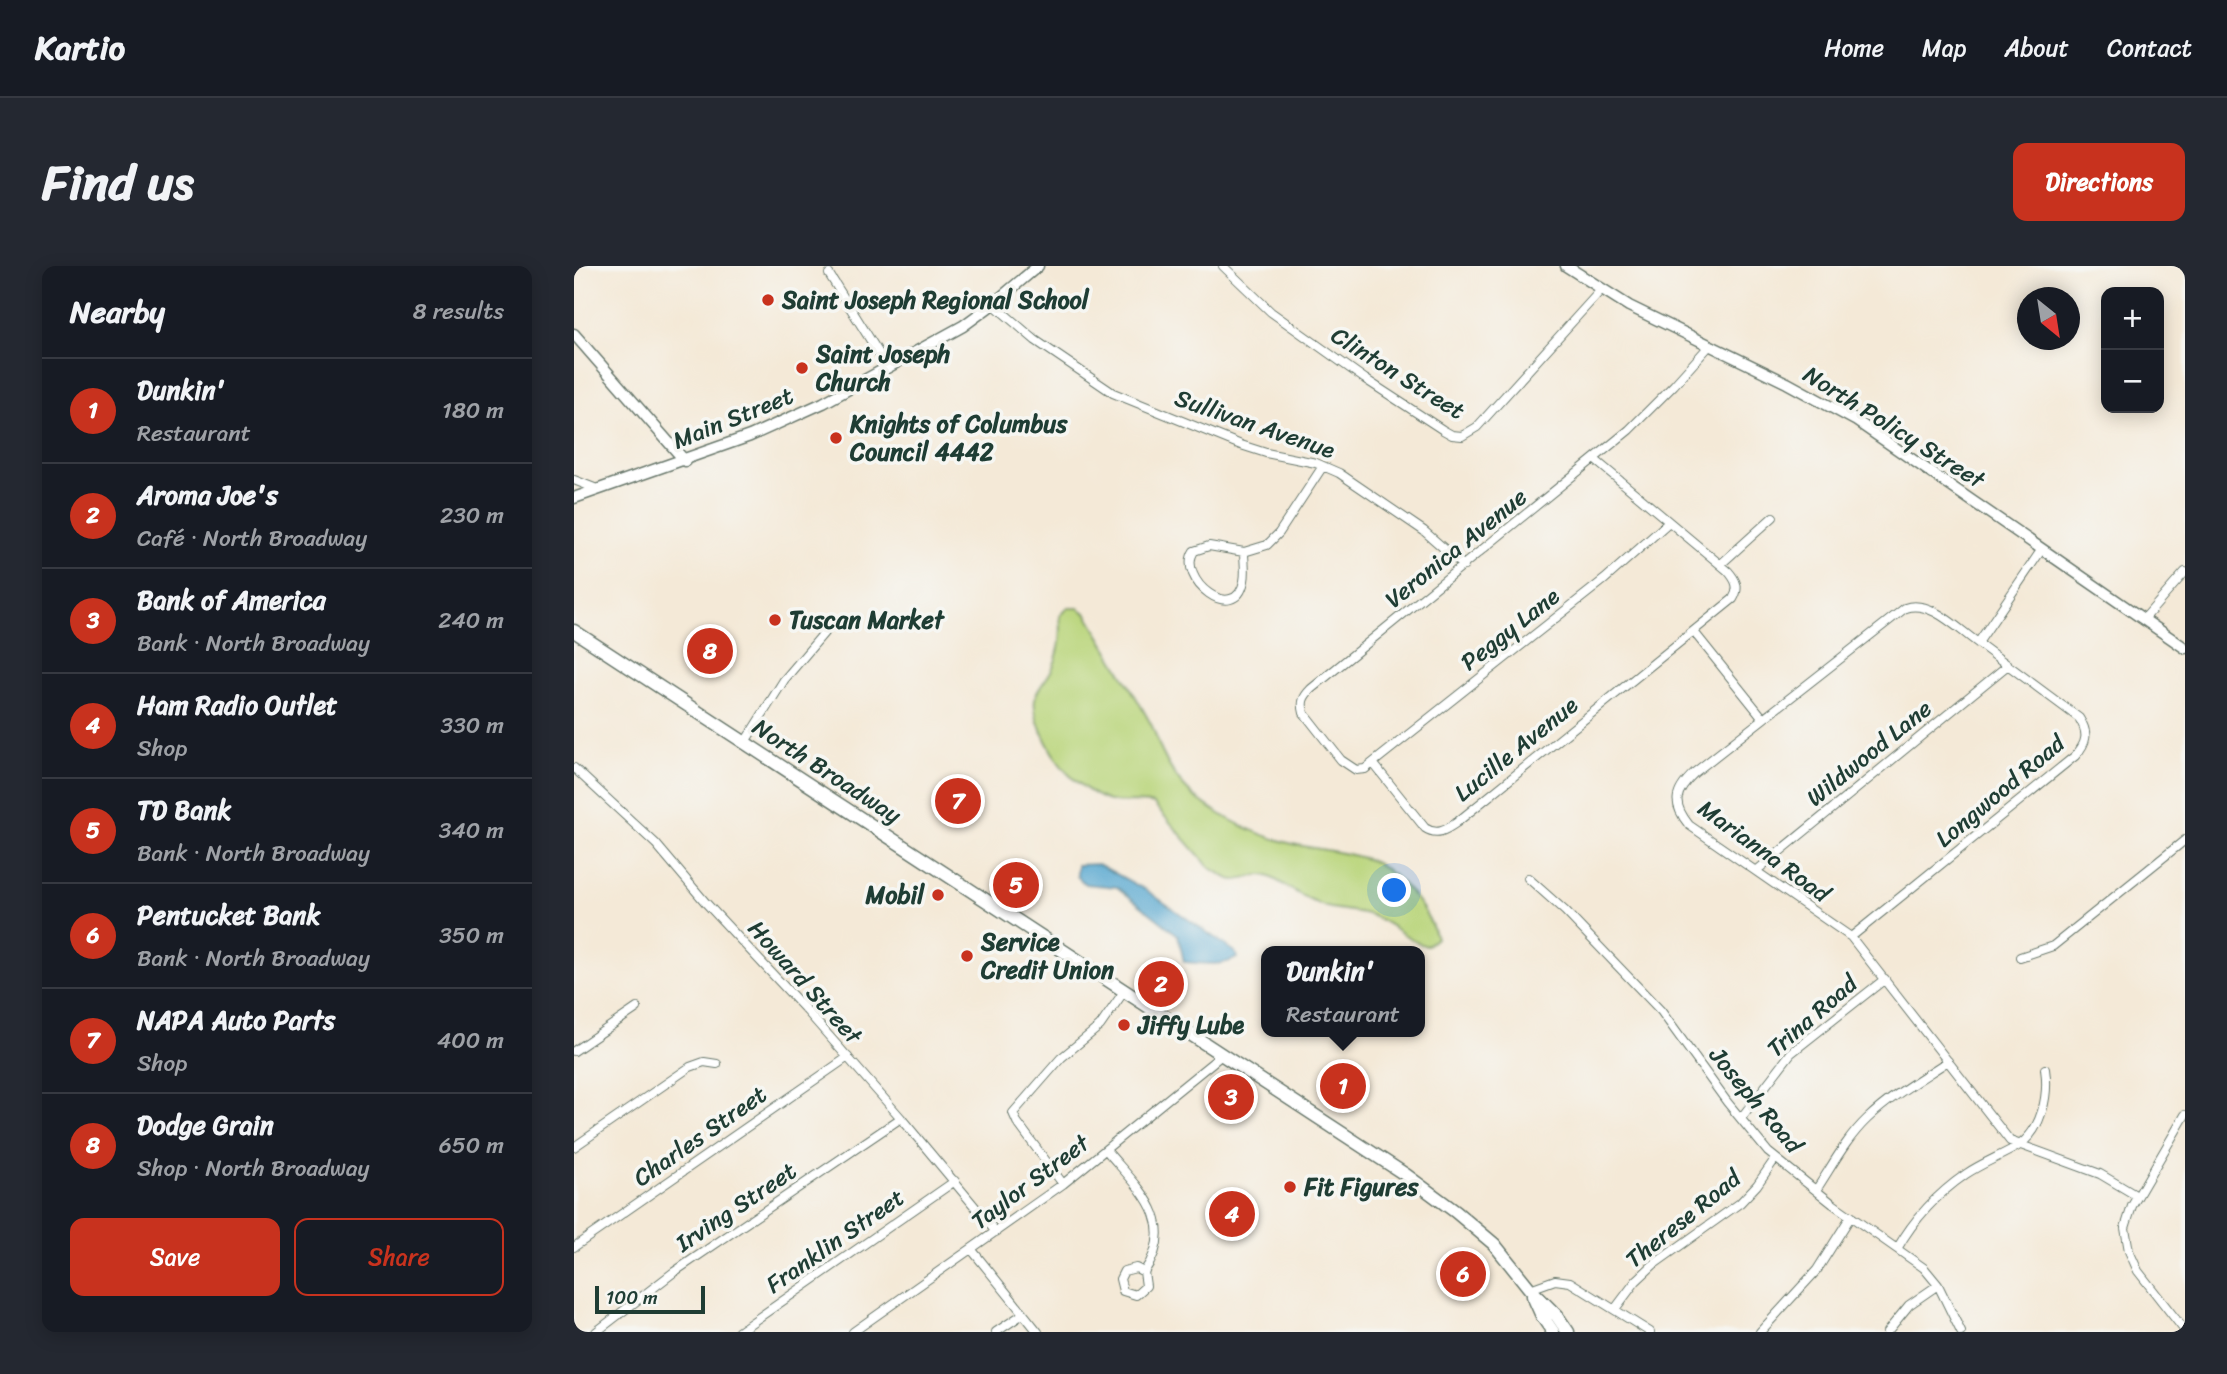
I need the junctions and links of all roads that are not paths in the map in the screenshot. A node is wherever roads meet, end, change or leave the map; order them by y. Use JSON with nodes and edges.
{"nodes":[{"id":1,"x":1038,"y":266,"type":"edge"},
{"id":2,"x":1223,"y":266,"type":"edge"},
{"id":3,"x":1566,"y":266,"type":"edge"},
{"id":4,"x":829,"y":274,"type":"dead end"},
{"id":5,"x":1601,"y":289,"type":"junction"},
{"id":6,"x":993,"y":304,"type":"junction"},
{"id":7,"x":574,"y":334,"type":"edge"},
{"id":8,"x":1710,"y":345,"type":"junction"},
{"id":9,"x":888,"y":368,"type":"junction"},
{"id":10,"x":1594,"y":459,"type":"junction"},
{"id":11,"x":685,"y":461,"type":"junction"},
{"id":12,"x":1324,"y":466,"type":"junction"},
{"id":13,"x":574,"y":480,"type":"edge"},
{"id":14,"x":600,"y":489,"type":"junction"},
{"id":15,"x":574,"y":498,"type":"edge"},
{"id":16,"x":1773,"y":517,"type":"dead end"},
{"id":17,"x":1669,"y":522,"type":"junction"},
{"id":18,"x":2042,"y":548,"type":"junction"},
{"id":19,"x":1244,"y":552,"type":"junction"},
{"id":20,"x":1721,"y":564,"type":"junction"},
{"id":21,"x":1464,"y":566,"type":"junction"},
{"id":22,"x":2185,"y":572,"type":"edge"},
{"id":23,"x":2144,"y":620,"type":"junction"},
{"id":24,"x":829,"y":627,"type":"dead end"},
{"id":25,"x":574,"y":631,"type":"edge"},
{"id":26,"x":1694,"y":632,"type":"junction"},
{"id":27,"x":1978,"y":643,"type":"junction"},
{"id":28,"x":2185,"y":648,"type":"edge"},
{"id":29,"x":2008,"y":665,"type":"junction"},
{"id":30,"x":1763,"y":718,"type":"junction"},
{"id":31,"x":745,"y":742,"type":"junction"},
{"id":32,"x":1373,"y":763,"type":"junction"},
{"id":33,"x":574,"y":768,"type":"edge"},
{"id":34,"x":2185,"y":840,"type":"edge"},
{"id":35,"x":1756,"y":871,"type":"junction"},
{"id":36,"x":1528,"y":878,"type":"dead end"},
{"id":37,"x":1851,"y":937,"type":"junction"},
{"id":38,"x":2020,"y":957,"type":"dead end"},
{"id":39,"x":1885,"y":979,"type":"junction"},
{"id":40,"x":1125,"y":990,"type":"junction"},
{"id":41,"x":637,"y":1008,"type":"dead end"},
{"id":42,"x":574,"y":1051,"type":"edge"},
{"id":43,"x":1223,"y":1054,"type":"junction"},
{"id":44,"x":848,"y":1058,"type":"junction"},
{"id":45,"x":1948,"y":1061,"type":"junction"},
{"id":46,"x":717,"y":1064,"type":"dead end"},
{"id":47,"x":2045,"y":1069,"type":"dead end"},
{"id":48,"x":2185,"y":1115,"type":"edge"},
{"id":49,"x":901,"y":1118,"type":"junction"},
{"id":50,"x":1741,"y":1118,"type":"junction"},
{"id":51,"x":2018,"y":1146,"type":"junction"},
{"id":52,"x":574,"y":1147,"type":"edge"},
{"id":53,"x":1106,"y":1150,"type":"junction"},
{"id":54,"x":1775,"y":1159,"type":"junction"},
{"id":55,"x":955,"y":1181,"type":"junction"},
{"id":56,"x":1063,"y":1184,"type":"junction"},
{"id":57,"x":1816,"y":1191,"type":"junction"},
{"id":58,"x":2137,"y":1196,"type":"junction"},
{"id":59,"x":1851,"y":1216,"type":"junction"},
{"id":60,"x":996,"y":1232,"type":"junction"},
{"id":61,"x":574,"y":1247,"type":"edge"},
{"id":62,"x":1897,"y":1249,"type":"junction"},
{"id":63,"x":972,"y":1250,"type":"junction"},
{"id":64,"x":1144,"y":1272,"type":"dead end"},
{"id":65,"x":1938,"y":1285,"type":"junction"},
{"id":66,"x":1530,"y":1289,"type":"junction"},
{"id":67,"x":1615,"y":1309,"type":"junction"},
{"id":68,"x":1023,"y":1314,"type":"junction"},
{"id":69,"x":2185,"y":1331,"type":"edge"},
{"id":70,"x":596,"y":1332,"type":"edge"},
{"id":71,"x":738,"y":1332,"type":"edge"},
{"id":72,"x":853,"y":1332,"type":"edge"},
{"id":73,"x":996,"y":1332,"type":"edge"},
{"id":74,"x":1038,"y":1332,"type":"edge"},
{"id":75,"x":1553,"y":1332,"type":"edge"},
{"id":76,"x":1568,"y":1332,"type":"edge"},
{"id":77,"x":1650,"y":1332,"type":"edge"},
{"id":78,"x":1760,"y":1332,"type":"edge"},
{"id":79,"x":1886,"y":1332,"type":"edge"},
{"id":80,"x":1961,"y":1332,"type":"edge"}],
"edges":[{"from":1,"to":6,"type":"street","name":"Main Street"},
{"from":2,"to":5,"type":"street","name":"Clinton Street"},
{"from":3,"to":5,"type":"street","name":"North Policy Street"},
{"from":4,"to":9,"type":"street"},
{"from":5,"to":8,"type":"street","name":"North Policy Street"},
{"from":6,"to":9,"type":"street","name":"Main Street"},
{"from":6,"to":12,"type":"street","name":"Sullivan Avenue"},
{"from":7,"to":11,"type":"street"},
{"from":8,"to":10,"type":"street","name":"Veronica Avenue"},
{"from":8,"to":18,"type":"street","name":"North Policy Street"},
{"from":9,"to":11,"type":"street","name":"Main Street"},
{"from":10,"to":17,"type":"street","name":"Lucille Avenue"},
{"from":10,"to":21,"type":"street","name":"Veronica Avenue"},
{"from":11,"to":14,"type":"street","name":"Main Street"},
{"from":12,"to":19,"type":"street"},
{"from":12,"to":21,"type":"street","name":"Sullivan Avenue"},
{"from":13,"to":14,"type":"street"},
{"from":14,"to":15,"type":"street","name":"Main Street"},
{"from":16,"to":20,"type":"street"},
{"from":17,"to":20,"type":"street","name":"Lucille Avenue"},
{"from":17,"to":32,"type":"street","name":"Peggy Lane"},
{"from":18,"to":23,"type":"street","name":"North Policy Street"},
{"from":18,"to":27,"type":"street"},
{"from":19,"to":19,"type":"street"},
{"from":20,"to":26,"type":"street","name":"Lucille Avenue"},
{"from":21,"to":32,"type":"street","name":"Veronica Avenue"},
{"from":22,"to":23,"type":"street"},
{"from":23,"to":28,"type":"street","name":"North Policy Street"},
{"from":24,"to":31,"type":"street"},
{"from":25,"to":31,"type":"main road","name":"North Broadway"},
{"from":26,"to":30,"type":"street"},
{"from":26,"to":32,"type":"street","name":"Lucille Avenue"},
{"from":27,"to":29,"type":"street","name":"Longwood Road"},
{"from":27,"to":30,"type":"street","name":"Marianna Road"},
{"from":29,"to":35,"type":"street","name":"Wildwood Lane"},
{"from":29,"to":37,"type":"street","name":"Longwood Road"},
{"from":30,"to":35,"type":"street","name":"Marianna Road"},
{"from":31,"to":40,"type":"main road","name":"North Broadway"},
{"from":33,"to":44,"type":"street","name":"Howard Street"},
{"from":34,"to":38,"type":"street"},
{"from":35,"to":37,"type":"street","name":"Marianna Road"},
{"from":36,"to":50,"type":"street","name":"Joseph Road"},
{"from":37,"to":39,"type":"street","name":"Marianna Road"},
{"from":39,"to":45,"type":"street","name":"Marianna Road"},
{"from":39,"to":50,"type":"street","name":"Trina Road"},
{"from":40,"to":43,"type":"main road","name":"North Broadway"},
{"from":40,"to":56,"type":"street"},
{"from":41,"to":42,"type":"street"},
{"from":43,"to":53,"type":"street","name":"Taylor Street"},
{"from":43,"to":66,"type":"main road","name":"North Broadway"},
{"from":44,"to":49,"type":"street","name":"Howard Street"},
{"from":44,"to":61,"type":"street","name":"Charles Street"},
{"from":45,"to":51,"type":"street","name":"Marianna Road"},
{"from":45,"to":57,"type":"street"},
{"from":46,"to":52,"type":"street"},
{"from":47,"to":51,"type":"street"},
{"from":48,"to":58,"type":"street"},
{"from":49,"to":55,"type":"street","name":"Howard Street"},
{"from":49,"to":70,"type":"street","name":"Irving Street"},
{"from":50,"to":54,"type":"street","name":"Joseph Road"},
{"from":51,"to":58,"type":"street","name":"Marianna Road"},
{"from":51,"to":62,"type":"street"},
{"from":53,"to":56,"type":"street","name":"Taylor Street"},
{"from":53,"to":64,"type":"street"},
{"from":54,"to":57,"type":"street","name":"Joseph Road"},
{"from":54,"to":67,"type":"street","name":"Therese Road"},
{"from":55,"to":60,"type":"street","name":"Howard Street"},
{"from":55,"to":71,"type":"street","name":"Franklin Street"},
{"from":56,"to":60,"type":"street","name":"Taylor Street"},
{"from":57,"to":59,"type":"street","name":"Joseph Road"},
{"from":58,"to":69,"type":"street"},
{"from":59,"to":62,"type":"street","name":"Joseph Road"},
{"from":59,"to":78,"type":"street"},
{"from":60,"to":63,"type":"street","name":"Taylor Street"},
{"from":62,"to":65,"type":"street","name":"Joseph Road"},
{"from":63,"to":68,"type":"street"},
{"from":63,"to":72,"type":"street","name":"Taylor Street"},
{"from":65,"to":79,"type":"street"},
{"from":65,"to":80,"type":"street","name":"Joseph Road"},
{"from":66,"to":67,"type":"street"},
{"from":66,"to":75,"type":"main road","name":"North Broadway"},
{"from":66,"to":76,"type":"main road","name":"North Broadway"},
{"from":67,"to":77,"type":"street"},
{"from":68,"to":73,"type":"street"},
{"from":68,"to":74,"type":"street"}]}
